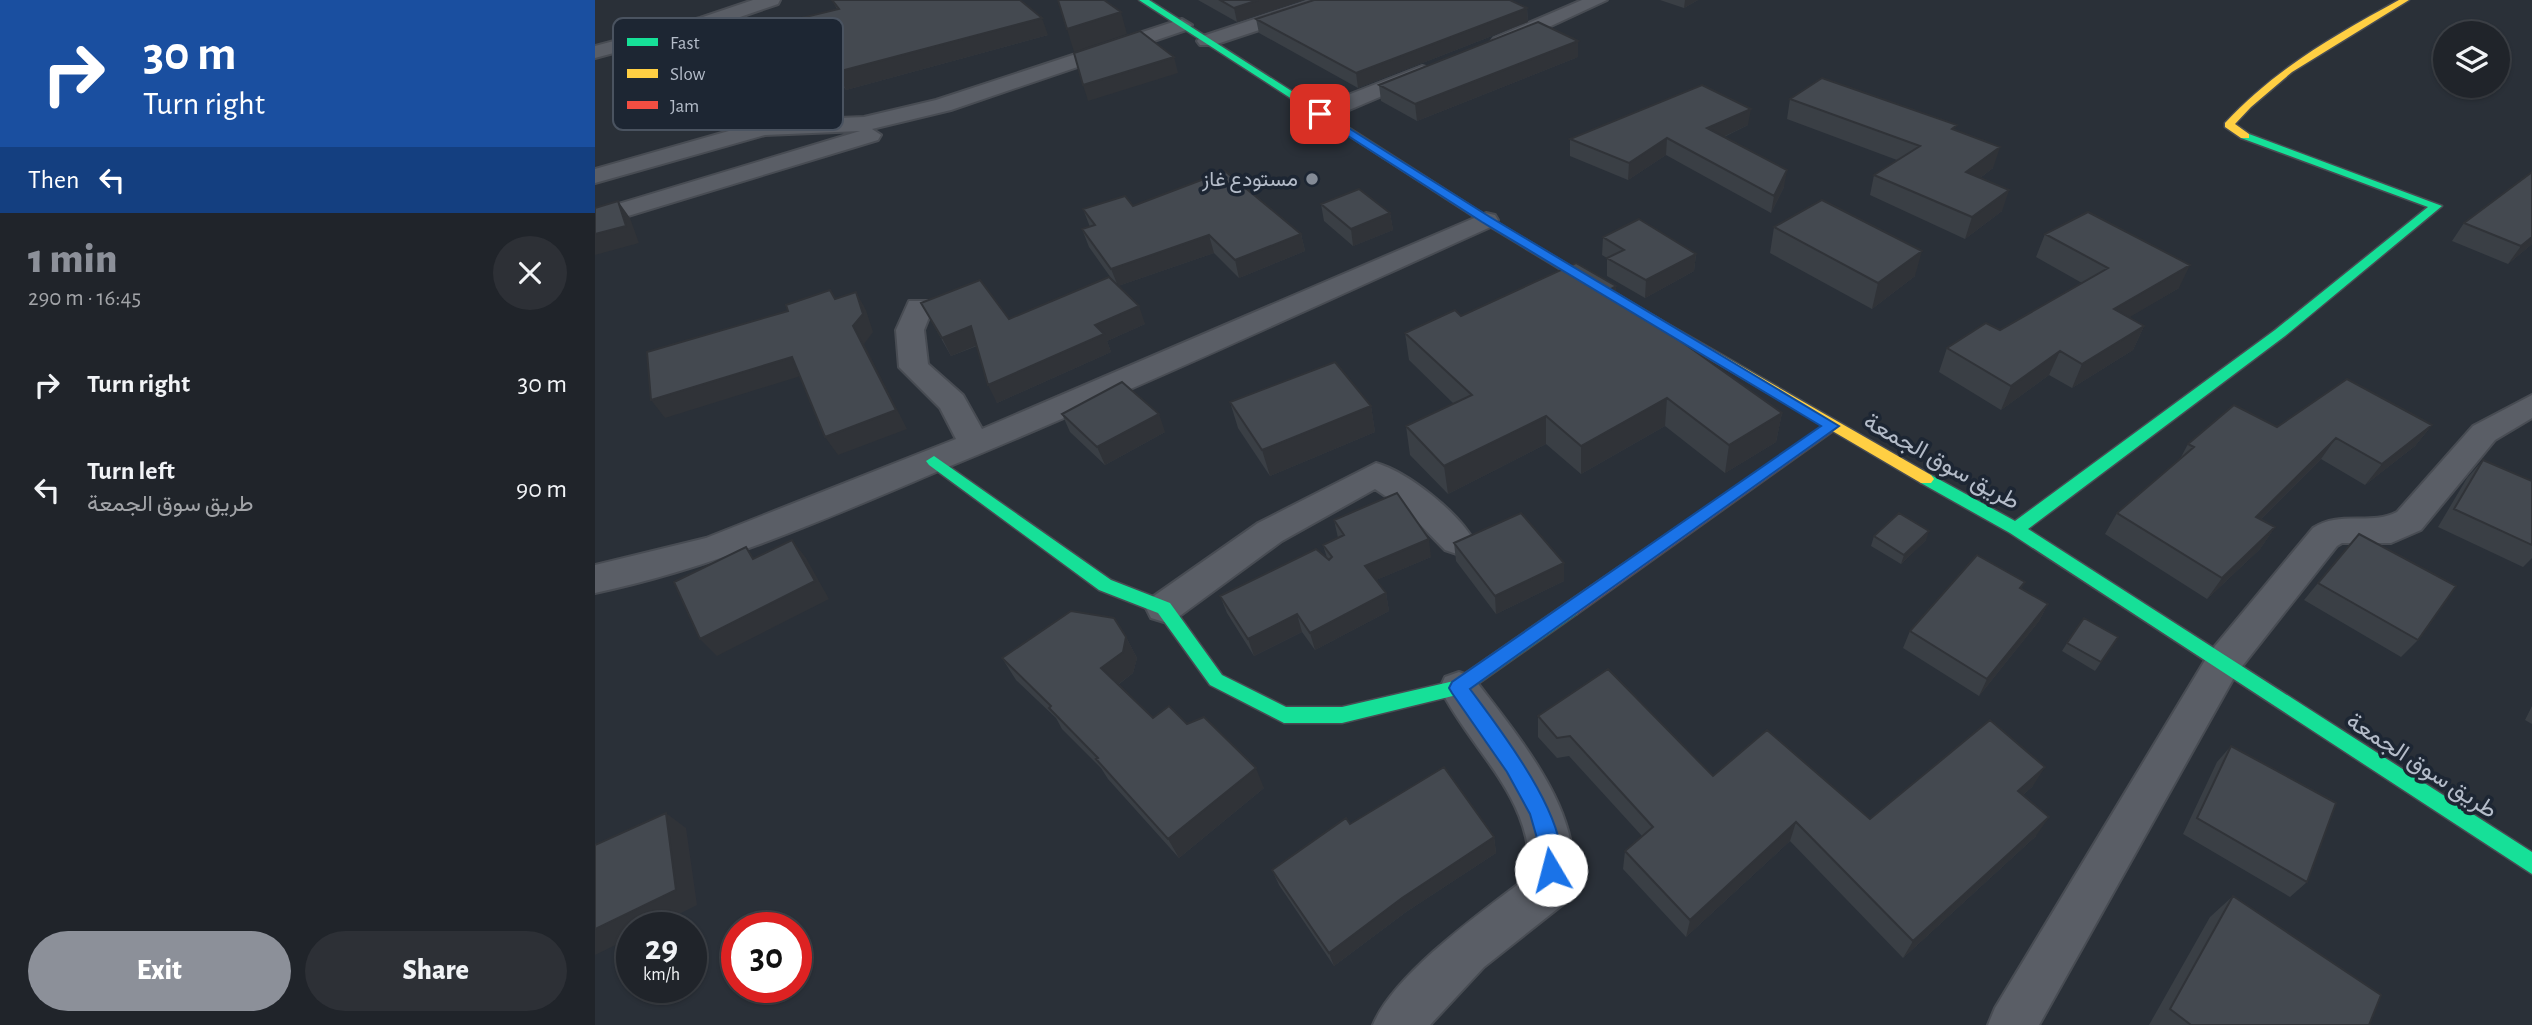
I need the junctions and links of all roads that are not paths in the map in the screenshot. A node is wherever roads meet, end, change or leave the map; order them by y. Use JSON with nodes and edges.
{"nodes":[{"id":1,"x":771,"y":0,"type":"edge"},
{"id":2,"x":1143,"y":0,"type":"edge"},
{"id":3,"x":1331,"y":0,"type":"edge"},
{"id":4,"x":1598,"y":0,"type":"edge"},
{"id":5,"x":2405,"y":0,"type":"edge"},
{"id":6,"x":719,"y":18,"type":"edge"},
{"id":7,"x":1182,"y":25,"type":"junction"},
{"id":8,"x":1207,"y":41,"type":"junction"},
{"id":9,"x":613,"y":47,"type":"edge"},
{"id":10,"x":1486,"y":48,"type":"edge"},
{"id":11,"x":595,"y":52,"type":"edge"},
{"id":12,"x":1435,"y":66,"type":"edge"},
{"id":13,"x":943,"y":105,"type":"junction"},
{"id":14,"x":1320,"y":114,"type":"junction"},
{"id":15,"x":843,"y":125,"type":"edge"},
{"id":16,"x":757,"y":130,"type":"edge"},
{"id":17,"x":595,"y":176,"type":"edge"},
{"id":18,"x":595,"y":219,"type":"edge"},
{"id":19,"x":1486,"y":220,"type":"junction"},
{"id":20,"x":919,"y":307,"type":"dead end"},
{"id":21,"x":2532,"y":405,"type":"edge"},
{"id":22,"x":1831,"y":426,"type":"junction"},
{"id":23,"x":975,"y":445,"type":"junction"},
{"id":24,"x":934,"y":461,"type":"junction"},
{"id":25,"x":2016,"y":529,"type":"junction"},
{"id":26,"x":1457,"y":541,"type":"edge"},
{"id":27,"x":595,"y":579,"type":"edge"},
{"id":28,"x":1164,"y":608,"type":"junction"},
{"id":29,"x":2223,"y":663,"type":"junction"},
{"id":30,"x":1459,"y":688,"type":"junction"},
{"id":31,"x":2532,"y":864,"type":"edge"},
{"id":32,"x":1397,"y":1025,"type":"edge"},
{"id":33,"x":2012,"y":1025,"type":"edge"}],
"edges":[{"from":1,"to":6,"type":"street"},
{"from":2,"to":7,"type":"street","name":"طريق سوق الجمعة"},
{"from":3,"to":8,"type":"street"},
{"from":4,"to":10,"type":"street"},
{"from":5,"to":25,"type":"street"},
{"from":7,"to":8,"type":"street","name":"طريق سوق الجمعة"},
{"from":7,"to":13,"type":"street"},
{"from":8,"to":14,"type":"street","name":"طريق سوق الجمعة"},
{"from":9,"to":11,"type":"street"},
{"from":12,"to":14,"type":"street"},
{"from":13,"to":15,"type":"street"},
{"from":13,"to":18,"type":"street"},
{"from":14,"to":19,"type":"street","name":"طريق سوق الجمعة"},
{"from":16,"to":17,"type":"street"},
{"from":19,"to":22,"type":"street","name":"طريق سوق الجمعة"},
{"from":19,"to":23,"type":"street"},
{"from":20,"to":23,"type":"street"},
{"from":21,"to":29,"type":"street"},
{"from":22,"to":25,"type":"street","name":"طريق سوق الجمعة"},
{"from":22,"to":30,"type":"street"},
{"from":23,"to":24,"type":"street"},
{"from":24,"to":27,"type":"street"},
{"from":24,"to":28,"type":"street"},
{"from":25,"to":29,"type":"street","name":"طريق سوق الجمعة"},
{"from":26,"to":28,"type":"street"},
{"from":28,"to":30,"type":"street"},
{"from":29,"to":31,"type":"street","name":"طريق سوق الجمعة"},
{"from":29,"to":33,"type":"street"},
{"from":30,"to":32,"type":"street"}]}
